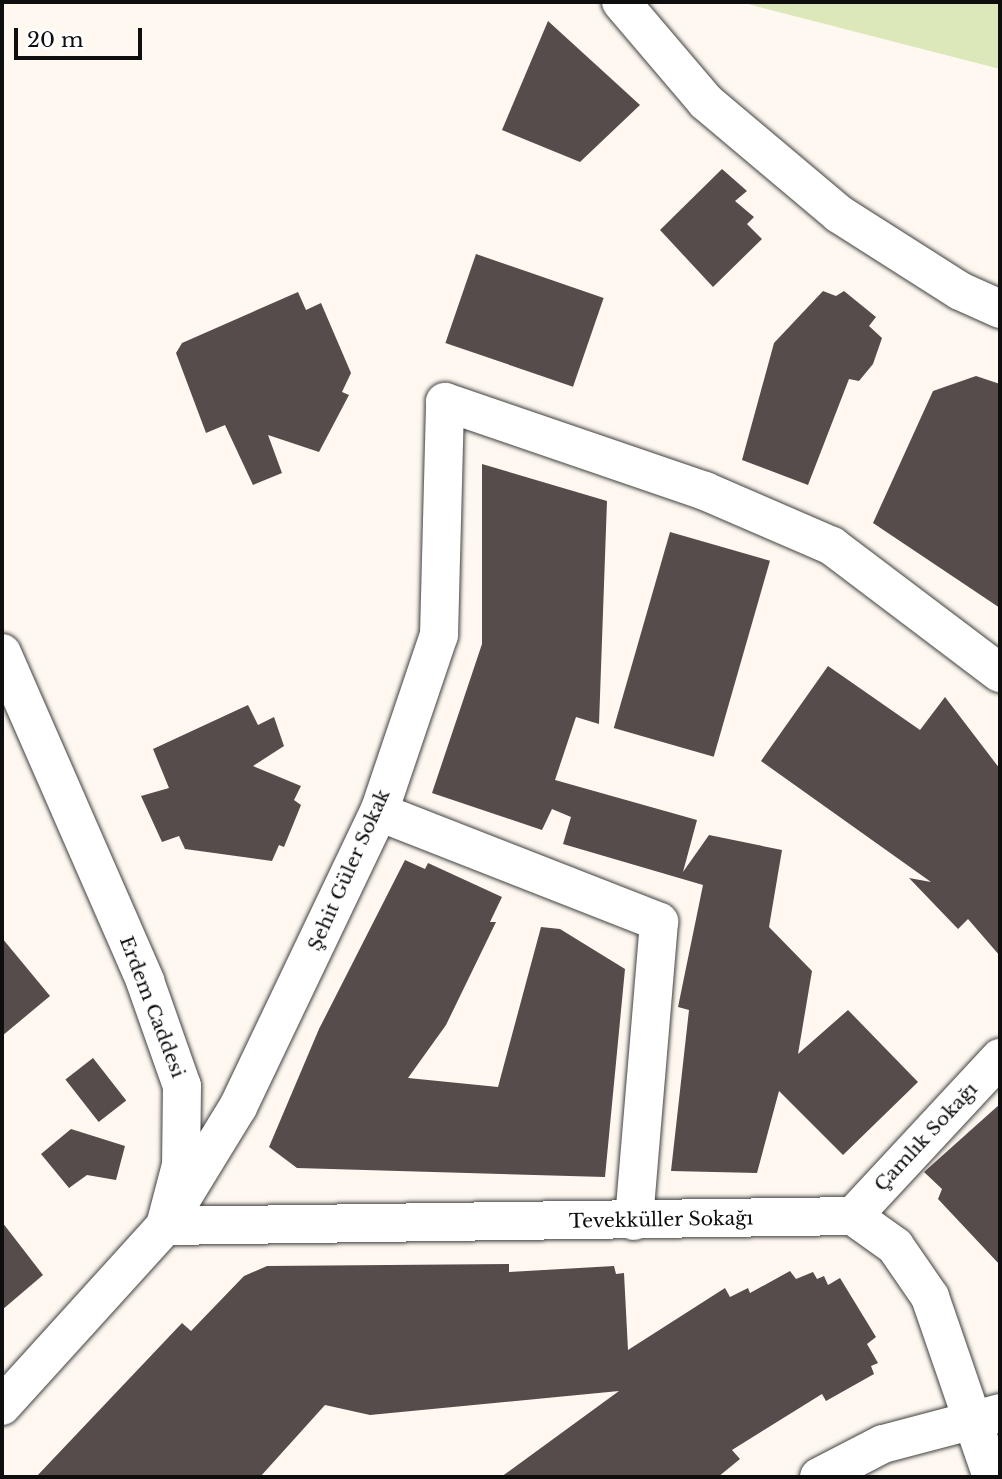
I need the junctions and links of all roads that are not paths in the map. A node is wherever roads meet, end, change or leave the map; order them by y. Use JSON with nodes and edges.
{"nodes":[{"id":1,"x":621,"y":2,"type":"edge"},
{"id":2,"x":1000,"y":309,"type":"edge"},
{"id":3,"x":2,"y":653,"type":"edge"},
{"id":4,"x":1000,"y":673,"type":"edge"},
{"id":5,"x":379,"y":812,"type":"junction"},
{"id":6,"x":1000,"y":1058,"type":"edge"},
{"id":7,"x":853,"y":1216,"type":"junction"},
{"id":8,"x":634,"y":1221,"type":"junction"},
{"id":9,"x":165,"y":1226,"type":"junction"},
{"id":10,"x":2,"y":1406,"type":"edge"},
{"id":11,"x":986,"y":1415,"type":"edge"},
{"id":12,"x":819,"y":1477,"type":"edge"},
{"id":13,"x":992,"y":1477,"type":"edge"}],
"edges":[{"from":1,"to":2,"type":"street"},
{"from":3,"to":9,"type":"street","name":"Erdem Caddesi"},
{"from":4,"to":5,"type":"street","name":"Şehit Güler Sokak"},
{"from":5,"to":8,"type":"street"},
{"from":5,"to":9,"type":"street","name":"Şehit Güler Sokak"},
{"from":6,"to":7,"type":"street","name":"Çamlık Sokağı"},
{"from":7,"to":8,"type":"street","name":"Tevekküller Sokağı"},
{"from":7,"to":11,"type":"street"},
{"from":8,"to":9,"type":"street","name":"Tevekküller Sokağı"},
{"from":9,"to":10,"type":"street","name":"Erdem Caddesi"},
{"from":11,"to":12,"type":"street"},
{"from":11,"to":13,"type":"street"}]}
